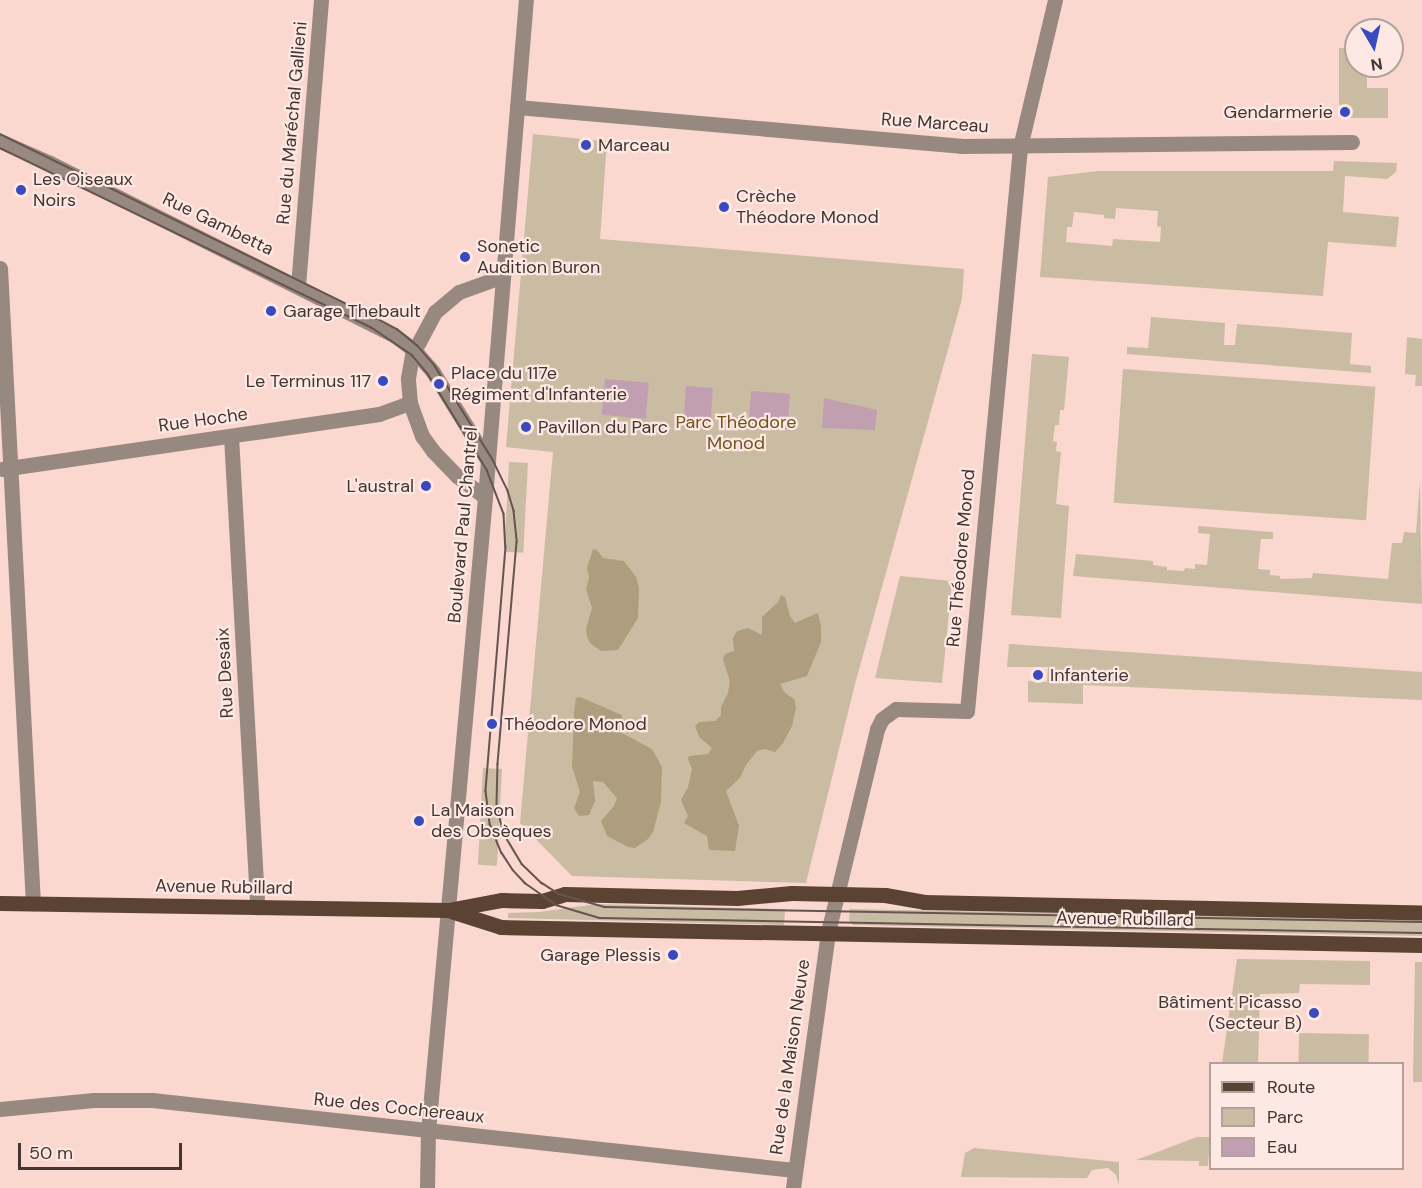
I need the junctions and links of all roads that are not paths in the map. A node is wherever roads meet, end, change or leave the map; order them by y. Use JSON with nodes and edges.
{"nodes":[{"id":1,"x":321,"y":0,"type":"edge"},
{"id":2,"x":526,"y":0,"type":"edge"},
{"id":3,"x":1054,"y":0,"type":"edge"},
{"id":4,"x":517,"y":107,"type":"junction"},
{"id":5,"x":0,"y":141,"type":"edge"},
{"id":6,"x":1352,"y":142,"type":"dead end"},
{"id":7,"x":1020,"y":147,"type":"junction"},
{"id":8,"x":0,"y":268,"type":"edge"},
{"id":9,"x":503,"y":276,"type":"junction"},
{"id":10,"x":298,"y":286,"type":"junction"},
{"id":11,"x":414,"y":350,"type":"junction"},
{"id":12,"x":410,"y":404,"type":"junction"},
{"id":13,"x":231,"y":436,"type":"junction"},
{"id":14,"x":488,"y":461,"type":"junction"},
{"id":15,"x":5,"y":469,"type":"edge"},
{"id":16,"x":485,"y":497,"type":"junction"},
{"id":17,"x":837,"y":891,"type":"junction"},
{"id":18,"x":0,"y":903,"type":"edge"},
{"id":19,"x":33,"y":903,"type":"junction"},
{"id":20,"x":257,"y":907,"type":"junction"},
{"id":21,"x":448,"y":910,"type":"junction"},
{"id":22,"x":1422,"y":912,"type":"edge"},
{"id":23,"x":828,"y":932,"type":"junction"},
{"id":24,"x":1422,"y":945,"type":"edge"},
{"id":25,"x":0,"y":1109,"type":"edge"},
{"id":26,"x":428,"y":1131,"type":"junction"},
{"id":27,"x":794,"y":1170,"type":"junction"},
{"id":28,"x":427,"y":1188,"type":"edge"},
{"id":29,"x":794,"y":1188,"type":"edge"}],
"edges":[{"from":1,"to":10,"type":"street","name":"Rue du Maréchal Gallieni"},
{"from":2,"to":4,"type":"street","name":"Boulevard Paul Chantrel"},
{"from":3,"to":7,"type":"street"},
{"from":4,"to":7,"type":"street","name":"Rue Marceau"},
{"from":4,"to":9,"type":"street","name":"Boulevard Paul Chantrel"},
{"from":5,"to":10,"type":"street","name":"Rue Gambetta"},
{"from":6,"to":7,"type":"street","name":"Rue Marceau"},
{"from":7,"to":17,"type":"street","name":"Rue Théodore Monod"},
{"from":8,"to":15,"type":"street"},
{"from":9,"to":11,"type":"street"},
{"from":9,"to":14,"type":"street","name":"Boulevard Paul Chantrel"},
{"from":10,"to":11,"type":"street","name":"Rue Gambetta"},
{"from":11,"to":12,"type":"street"},
{"from":11,"to":14,"type":"street","name":"Rue Gambetta"},
{"from":12,"to":13,"type":"street","name":"Rue Hoche"},
{"from":12,"to":16,"type":"street"},
{"from":13,"to":15,"type":"street","name":"Rue Hoche"},
{"from":13,"to":20,"type":"street","name":"Rue Desaix"},
{"from":14,"to":16,"type":"street","name":"Boulevard Paul Chantrel"},
{"from":15,"to":19,"type":"street"},
{"from":16,"to":21,"type":"street","name":"Boulevard Paul Chantrel"},
{"from":17,"to":21,"type":"main road","name":"Avenue Rubillard"},
{"from":17,"to":22,"type":"main road","name":"Avenue Rubillard"},
{"from":17,"to":23,"type":"street"},
{"from":18,"to":19,"type":"main road","name":"Avenue Rubillard"},
{"from":19,"to":20,"type":"main road","name":"Avenue Rubillard"},
{"from":20,"to":21,"type":"main road","name":"Avenue Rubillard"},
{"from":21,"to":23,"type":"main road","name":"Avenue Rubillard"},
{"from":21,"to":26,"type":"street","name":"Boulevard Paul Chantrel"},
{"from":23,"to":24,"type":"main road","name":"Avenue Rubillard"},
{"from":23,"to":27,"type":"street","name":"Rue de la Maison Neuve"},
{"from":25,"to":26,"type":"street","name":"Rue des Cochereaux"},
{"from":26,"to":27,"type":"street","name":"Rue des Cochereaux"},
{"from":26,"to":28,"type":"street","name":"Boulevard Paul Chantrel"},
{"from":27,"to":29,"type":"street","name":"Rue de la Maison Neuve"}]}
